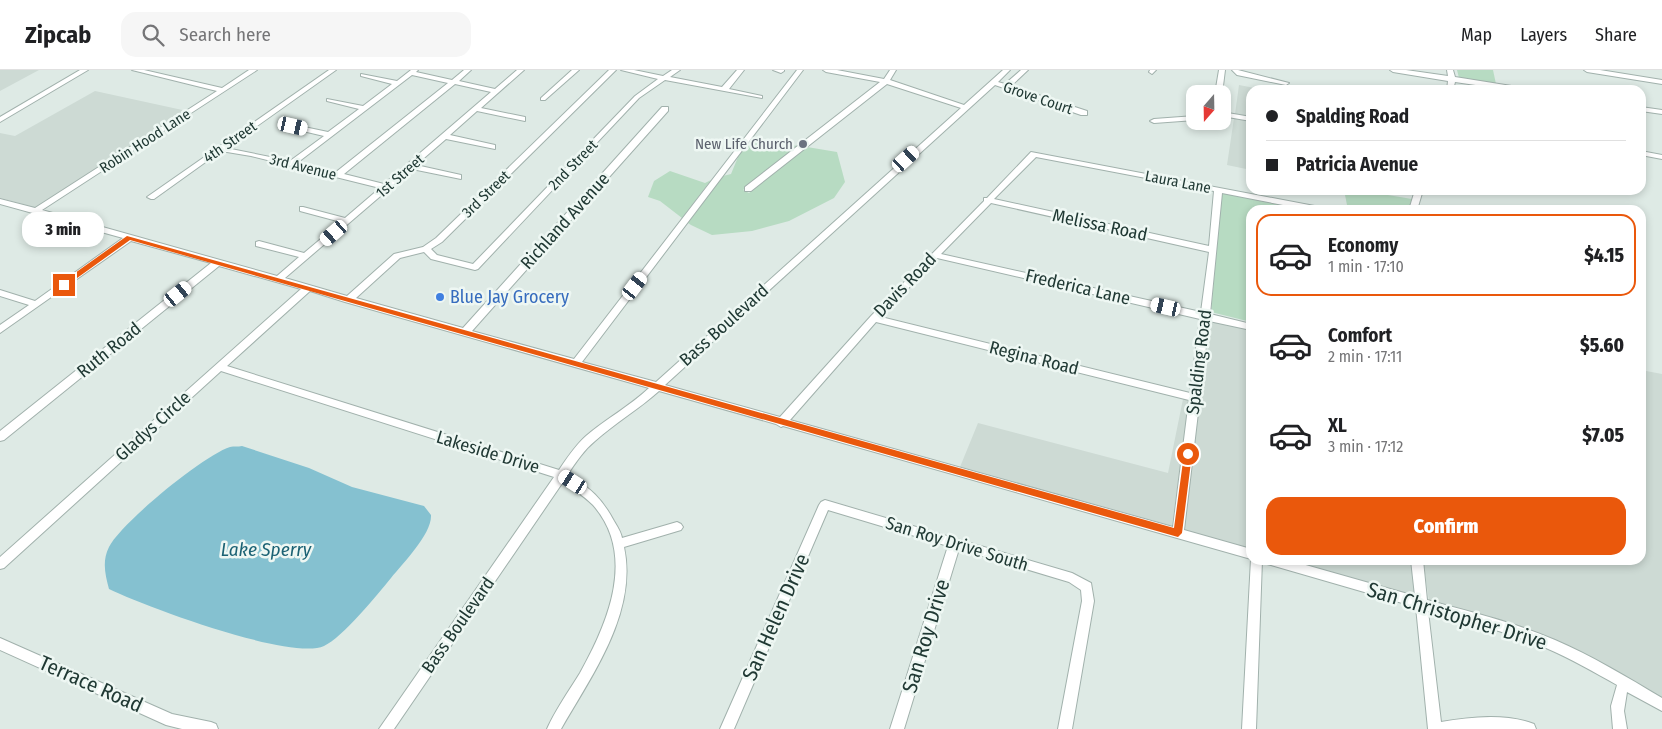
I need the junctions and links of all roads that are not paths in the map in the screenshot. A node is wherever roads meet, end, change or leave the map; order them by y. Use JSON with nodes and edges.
{"nodes":[{"id":1,"x":85,"y":70,"type":"edge"},
{"id":2,"x":135,"y":70,"type":"edge"},
{"id":3,"x":169,"y":70,"type":"edge"},
{"id":4,"x":254,"y":70,"type":"edge"},
{"id":5,"x":333,"y":70,"type":"edge"},
{"id":6,"x":468,"y":70,"type":"edge"},
{"id":7,"x":521,"y":70,"type":"edge"},
{"id":8,"x":576,"y":70,"type":"edge"},
{"id":9,"x":613,"y":70,"type":"edge"},
{"id":10,"x":624,"y":70,"type":"edge"},
{"id":11,"x":678,"y":70,"type":"edge"},
{"id":12,"x":741,"y":70,"type":"edge"},
{"id":13,"x":800,"y":70,"type":"edge"},
{"id":14,"x":826,"y":70,"type":"edge"},
{"id":15,"x":893,"y":70,"type":"edge"},
{"id":16,"x":1007,"y":70,"type":"edge"},
{"id":17,"x":1025,"y":70,"type":"edge"},
{"id":18,"x":1222,"y":70,"type":"edge"},
{"id":19,"x":1235,"y":70,"type":"edge"},
{"id":20,"x":1393,"y":70,"type":"edge"},
{"id":21,"x":1450,"y":70,"type":"edge"},
{"id":22,"x":1586,"y":70,"type":"edge"},
{"id":23,"x":413,"y":71,"type":"edge"},
{"id":24,"x":363,"y":75,"type":"dead end"},
{"id":25,"x":160,"y":76,"type":"junction"},
{"id":26,"x":664,"y":78,"type":"junction"},
{"id":27,"x":1452,"y":80,"type":"junction"},
{"id":28,"x":454,"y":81,"type":"junction"},
{"id":29,"x":886,"y":81,"type":"junction"},
{"id":30,"x":993,"y":82,"type":"junction"},
{"id":31,"x":1662,"y":82,"type":"edge"},
{"id":32,"x":398,"y":83,"type":"junction"},
{"id":33,"x":1286,"y":83,"type":"dead end"},
{"id":34,"x":1220,"y":85,"type":"edge"},
{"id":35,"x":1451,"y":85,"type":"edge"},
{"id":36,"x":1489,"y":85,"type":"edge"},
{"id":37,"x":1007,"y":86,"type":"junction"},
{"id":38,"x":223,"y":90,"type":"junction"},
{"id":39,"x":724,"y":90,"type":"junction"},
{"id":40,"x":497,"y":91,"type":"junction"},
{"id":41,"x":760,"y":97,"type":"dead end"},
{"id":42,"x":544,"y":99,"type":"dead end"},
{"id":43,"x":329,"y":100,"type":"dead end"},
{"id":44,"x":964,"y":107,"type":"junction"},
{"id":45,"x":365,"y":108,"type":"junction"},
{"id":46,"x":476,"y":109,"type":"junction"},
{"id":47,"x":664,"y":109,"type":"dead end"},
{"id":48,"x":1646,"y":110,"type":"edge"},
{"id":49,"x":1662,"y":112,"type":"edge"},
{"id":50,"x":1084,"y":113,"type":"dead end"},
{"id":51,"x":1231,"y":116,"type":"edge"},
{"id":52,"x":1246,"y":118,"type":"edge"},
{"id":53,"x":522,"y":119,"type":"dead end"},
{"id":54,"x":1186,"y":119,"type":"edge"},
{"id":55,"x":0,"y":120,"type":"edge"},
{"id":56,"x":1154,"y":121,"type":"dead end"},
{"id":57,"x":293,"y":126,"type":"dead end"},
{"id":58,"x":330,"y":135,"type":"junction"},
{"id":59,"x":445,"y":136,"type":"junction"},
{"id":60,"x":492,"y":147,"type":"dead end"},
{"id":61,"x":220,"y":149,"type":"junction"},
{"id":62,"x":1034,"y":154,"type":"joint"},
{"id":63,"x":1646,"y":154,"type":"edge"},
{"id":64,"x":1662,"y":157,"type":"edge"},
{"id":65,"x":292,"y":164,"type":"junction"},
{"id":66,"x":410,"y":166,"type":"junction"},
{"id":67,"x":338,"y":175,"type":"junction"},
{"id":68,"x":458,"y":178,"type":"dead end"},
{"id":69,"x":387,"y":187,"type":"junction"},
{"id":70,"x":748,"y":189,"type":"dead end"},
{"id":71,"x":1218,"y":190,"type":"junction"},
{"id":72,"x":151,"y":197,"type":"dead end"},
{"id":73,"x":987,"y":200,"type":"junction"},
{"id":74,"x":0,"y":201,"type":"edge"},
{"id":75,"x":1296,"y":205,"type":"edge"},
{"id":76,"x":303,"y":210,"type":"dead end"},
{"id":77,"x":36,"y":211,"type":"junction"},
{"id":78,"x":348,"y":221,"type":"junction"},
{"id":79,"x":129,"y":238,"type":"junction"},
{"id":80,"x":259,"y":244,"type":"dead end"},
{"id":81,"x":426,"y":249,"type":"junction"},
{"id":82,"x":1213,"y":250,"type":"junction"},
{"id":83,"x":934,"y":255,"type":"junction"},
{"id":84,"x":307,"y":256,"type":"junction"},
{"id":85,"x":218,"y":263,"type":"junction"},
{"id":86,"x":278,"y":280,"type":"junction"},
{"id":87,"x":307,"y":289,"type":"junction"},
{"id":88,"x":0,"y":294,"type":"edge"},
{"id":89,"x":348,"y":300,"type":"junction"},
{"id":90,"x":36,"y":304,"type":"junction"},
{"id":91,"x":1205,"y":316,"type":"junction"},
{"id":92,"x":874,"y":318,"type":"junction"},
{"id":93,"x":1246,"y":325,"type":"edge"},
{"id":94,"x":0,"y":330,"type":"edge"},
{"id":95,"x":465,"y":332,"type":"junction"},
{"id":96,"x":576,"y":363,"type":"junction"},
{"id":97,"x":219,"y":367,"type":"junction"},
{"id":98,"x":655,"y":387,"type":"junction"},
{"id":99,"x":1195,"y":398,"type":"junction"},
{"id":100,"x":781,"y":422,"type":"junction"},
{"id":101,"x":0,"y":437,"type":"edge"},
{"id":102,"x":561,"y":475,"type":"junction"},
{"id":103,"x":825,"y":505,"type":"joint"},
{"id":104,"x":677,"y":526,"type":"dead end"},
{"id":105,"x":1178,"y":533,"type":"junction"},
{"id":106,"x":955,"y":543,"type":"junction"},
{"id":107,"x":619,"y":544,"type":"junction"},
{"id":108,"x":1246,"y":553,"type":"edge"},
{"id":109,"x":0,"y":564,"type":"edge"},
{"id":110,"x":1256,"y":565,"type":"edge"},
{"id":111,"x":1288,"y":565,"type":"edge"},
{"id":112,"x":1418,"y":565,"type":"edge"},
{"id":113,"x":1423,"y":605,"type":"junction"},
{"id":114,"x":0,"y":644,"type":"edge"},
{"id":115,"x":1624,"y":683,"type":"junction"},
{"id":116,"x":1662,"y":705,"type":"edge"},
{"id":117,"x":211,"y":729,"type":"edge"},
{"id":118,"x":386,"y":729,"type":"edge"},
{"id":119,"x":554,"y":729,"type":"edge"},
{"id":120,"x":727,"y":729,"type":"edge"},
{"id":121,"x":897,"y":729,"type":"edge"},
{"id":122,"x":1065,"y":729,"type":"edge"},
{"id":123,"x":1248,"y":729,"type":"edge"},
{"id":124,"x":1435,"y":729,"type":"edge"},
{"id":125,"x":1529,"y":729,"type":"edge"},
{"id":126,"x":1620,"y":729,"type":"edge"}],
"edges":[{"from":1,"to":55,"type":"street"},
{"from":2,"to":25,"type":"street"},
{"from":3,"to":25,"type":"street"},
{"from":4,"to":38,"type":"street","name":"Robin Hood Lane"},
{"from":5,"to":61,"type":"street","name":"4th Street"},
{"from":6,"to":28,"type":"street"},
{"from":7,"to":40,"type":"street","name":"1st Street"},
{"from":8,"to":42,"type":"street"},
{"from":9,"to":81,"type":"street","name":"3rd Street"},
{"from":10,"to":26,"type":"street"},
{"from":11,"to":26,"type":"street","name":"2nd Street"},
{"from":12,"to":39,"type":"street"},
{"from":13,"to":96,"type":"street"},
{"from":14,"to":29,"type":"street"},
{"from":15,"to":29,"type":"street"},
{"from":16,"to":30,"type":"street","name":"Bass Boulevard"},
{"from":17,"to":37,"type":"street"},
{"from":18,"to":34,"type":"street"},
{"from":19,"to":33,"type":"street"},
{"from":20,"to":27,"type":"street"},
{"from":21,"to":27,"type":"street"},
{"from":22,"to":31,"type":"street"},
{"from":23,"to":28,"type":"street"},
{"from":23,"to":32,"type":"street"},
{"from":24,"to":32,"type":"street"},
{"from":25,"to":38,"type":"street"},
{"from":26,"to":39,"type":"street"},
{"from":26,"to":81,"type":"street","name":"2nd Street"},
{"from":27,"to":35,"type":"street"},
{"from":27,"to":36,"type":"street"},
{"from":28,"to":40,"type":"street"},
{"from":28,"to":67,"type":"street"},
{"from":29,"to":44,"type":"street"},
{"from":29,"to":70,"type":"street"},
{"from":30,"to":37,"type":"street","name":"Grove Court"},
{"from":30,"to":44,"type":"street","name":"Bass Boulevard"},
{"from":32,"to":45,"type":"street"},
{"from":37,"to":50,"type":"street","name":"Grove Court"},
{"from":38,"to":77,"type":"street","name":"Robin Hood Lane"},
{"from":39,"to":41,"type":"street"},
{"from":40,"to":46,"type":"street","name":"1st Street"},
{"from":43,"to":45,"type":"street"},
{"from":44,"to":98,"type":"street","name":"Bass Boulevard"},
{"from":45,"to":58,"type":"street"},
{"from":46,"to":53,"type":"street"},
{"from":46,"to":59,"type":"street","name":"1st Street"},
{"from":47,"to":95,"type":"street","name":"Richland Avenue"},
{"from":48,"to":49,"type":"street"},
{"from":51,"to":52,"type":"street"},
{"from":54,"to":56,"type":"street"},
{"from":57,"to":58,"type":"street"},
{"from":58,"to":65,"type":"street"},
{"from":59,"to":60,"type":"street"},
{"from":59,"to":66,"type":"street","name":"1st Street"},
{"from":61,"to":65,"type":"street","name":"3rd Avenue"},
{"from":61,"to":72,"type":"street","name":"4th Street"},
{"from":62,"to":71,"type":"street","name":"Laura Lane"},
{"from":62,"to":73,"type":"street","name":"Davis Road"},
{"from":63,"to":64,"type":"street"},
{"from":65,"to":67,"type":"street","name":"3rd Avenue"},
{"from":66,"to":68,"type":"street"},
{"from":66,"to":69,"type":"street","name":"1st Street"},
{"from":67,"to":69,"type":"street","name":"3rd Avenue"},
{"from":69,"to":78,"type":"street","name":"1st Street"},
{"from":71,"to":75,"type":"street","name":"Laura Lane"},
{"from":71,"to":82,"type":"street","name":"Spalding Road"},
{"from":73,"to":82,"type":"street","name":"Melissa Road"},
{"from":73,"to":83,"type":"street","name":"Davis Road"},
{"from":74,"to":77,"type":"street"},
{"from":76,"to":78,"type":"street"},
{"from":77,"to":79,"type":"street"},
{"from":78,"to":84,"type":"street","name":"1st Street"},
{"from":79,"to":85,"type":"street"},
{"from":79,"to":90,"type":"street"},
{"from":80,"to":84,"type":"street"},
{"from":81,"to":89,"type":"street","name":"3rd Street"},
{"from":82,"to":91,"type":"street","name":"Spalding Road"},
{"from":83,"to":91,"type":"street","name":"Frederica Lane"},
{"from":83,"to":92,"type":"street","name":"Davis Road"},
{"from":84,"to":86,"type":"street","name":"1st Street"},
{"from":85,"to":86,"type":"street"},
{"from":85,"to":101,"type":"street","name":"Ruth Road"},
{"from":86,"to":87,"type":"street"},
{"from":87,"to":89,"type":"street"},
{"from":87,"to":97,"type":"street","name":"Gladys Circle"},
{"from":88,"to":90,"type":"street"},
{"from":89,"to":95,"type":"street"},
{"from":90,"to":94,"type":"street"},
{"from":91,"to":93,"type":"street","name":"Frederica Lane"},
{"from":91,"to":99,"type":"street","name":"Spalding Road"},
{"from":92,"to":99,"type":"street","name":"Regina Road"},
{"from":92,"to":100,"type":"street","name":"Davis Road"},
{"from":95,"to":96,"type":"street"},
{"from":96,"to":98,"type":"street"},
{"from":97,"to":102,"type":"street","name":"Lakeside Drive"},
{"from":97,"to":109,"type":"street","name":"Gladys Circle"},
{"from":98,"to":100,"type":"street"},
{"from":98,"to":102,"type":"street","name":"Bass Boulevard"},
{"from":99,"to":105,"type":"street","name":"Spalding Road"},
{"from":100,"to":105,"type":"street"},
{"from":102,"to":107,"type":"street","name":"Lakeside Drive"},
{"from":102,"to":118,"type":"street","name":"Bass Boulevard"},
{"from":103,"to":106,"type":"street","name":"San Roy Drive South"},
{"from":103,"to":120,"type":"street","name":"San Helen Drive"},
{"from":104,"to":107,"type":"street"},
{"from":105,"to":108,"type":"street"},
{"from":106,"to":121,"type":"street","name":"San Roy Drive"},
{"from":106,"to":122,"type":"street","name":"San Roy Drive South"},
{"from":107,"to":119,"type":"street","name":"Lakeside Drive"},
{"from":110,"to":123,"type":"street"},
{"from":111,"to":113,"type":"street","name":"San Christopher Drive"},
{"from":112,"to":113,"type":"street"},
{"from":113,"to":115,"type":"street","name":"San Christopher Drive"},
{"from":113,"to":124,"type":"street"},
{"from":114,"to":117,"type":"street","name":"Terrace Road"},
{"from":115,"to":116,"type":"street","name":"San Christopher Drive"},
{"from":115,"to":126,"type":"street"},
{"from":124,"to":125,"type":"street"}]}
